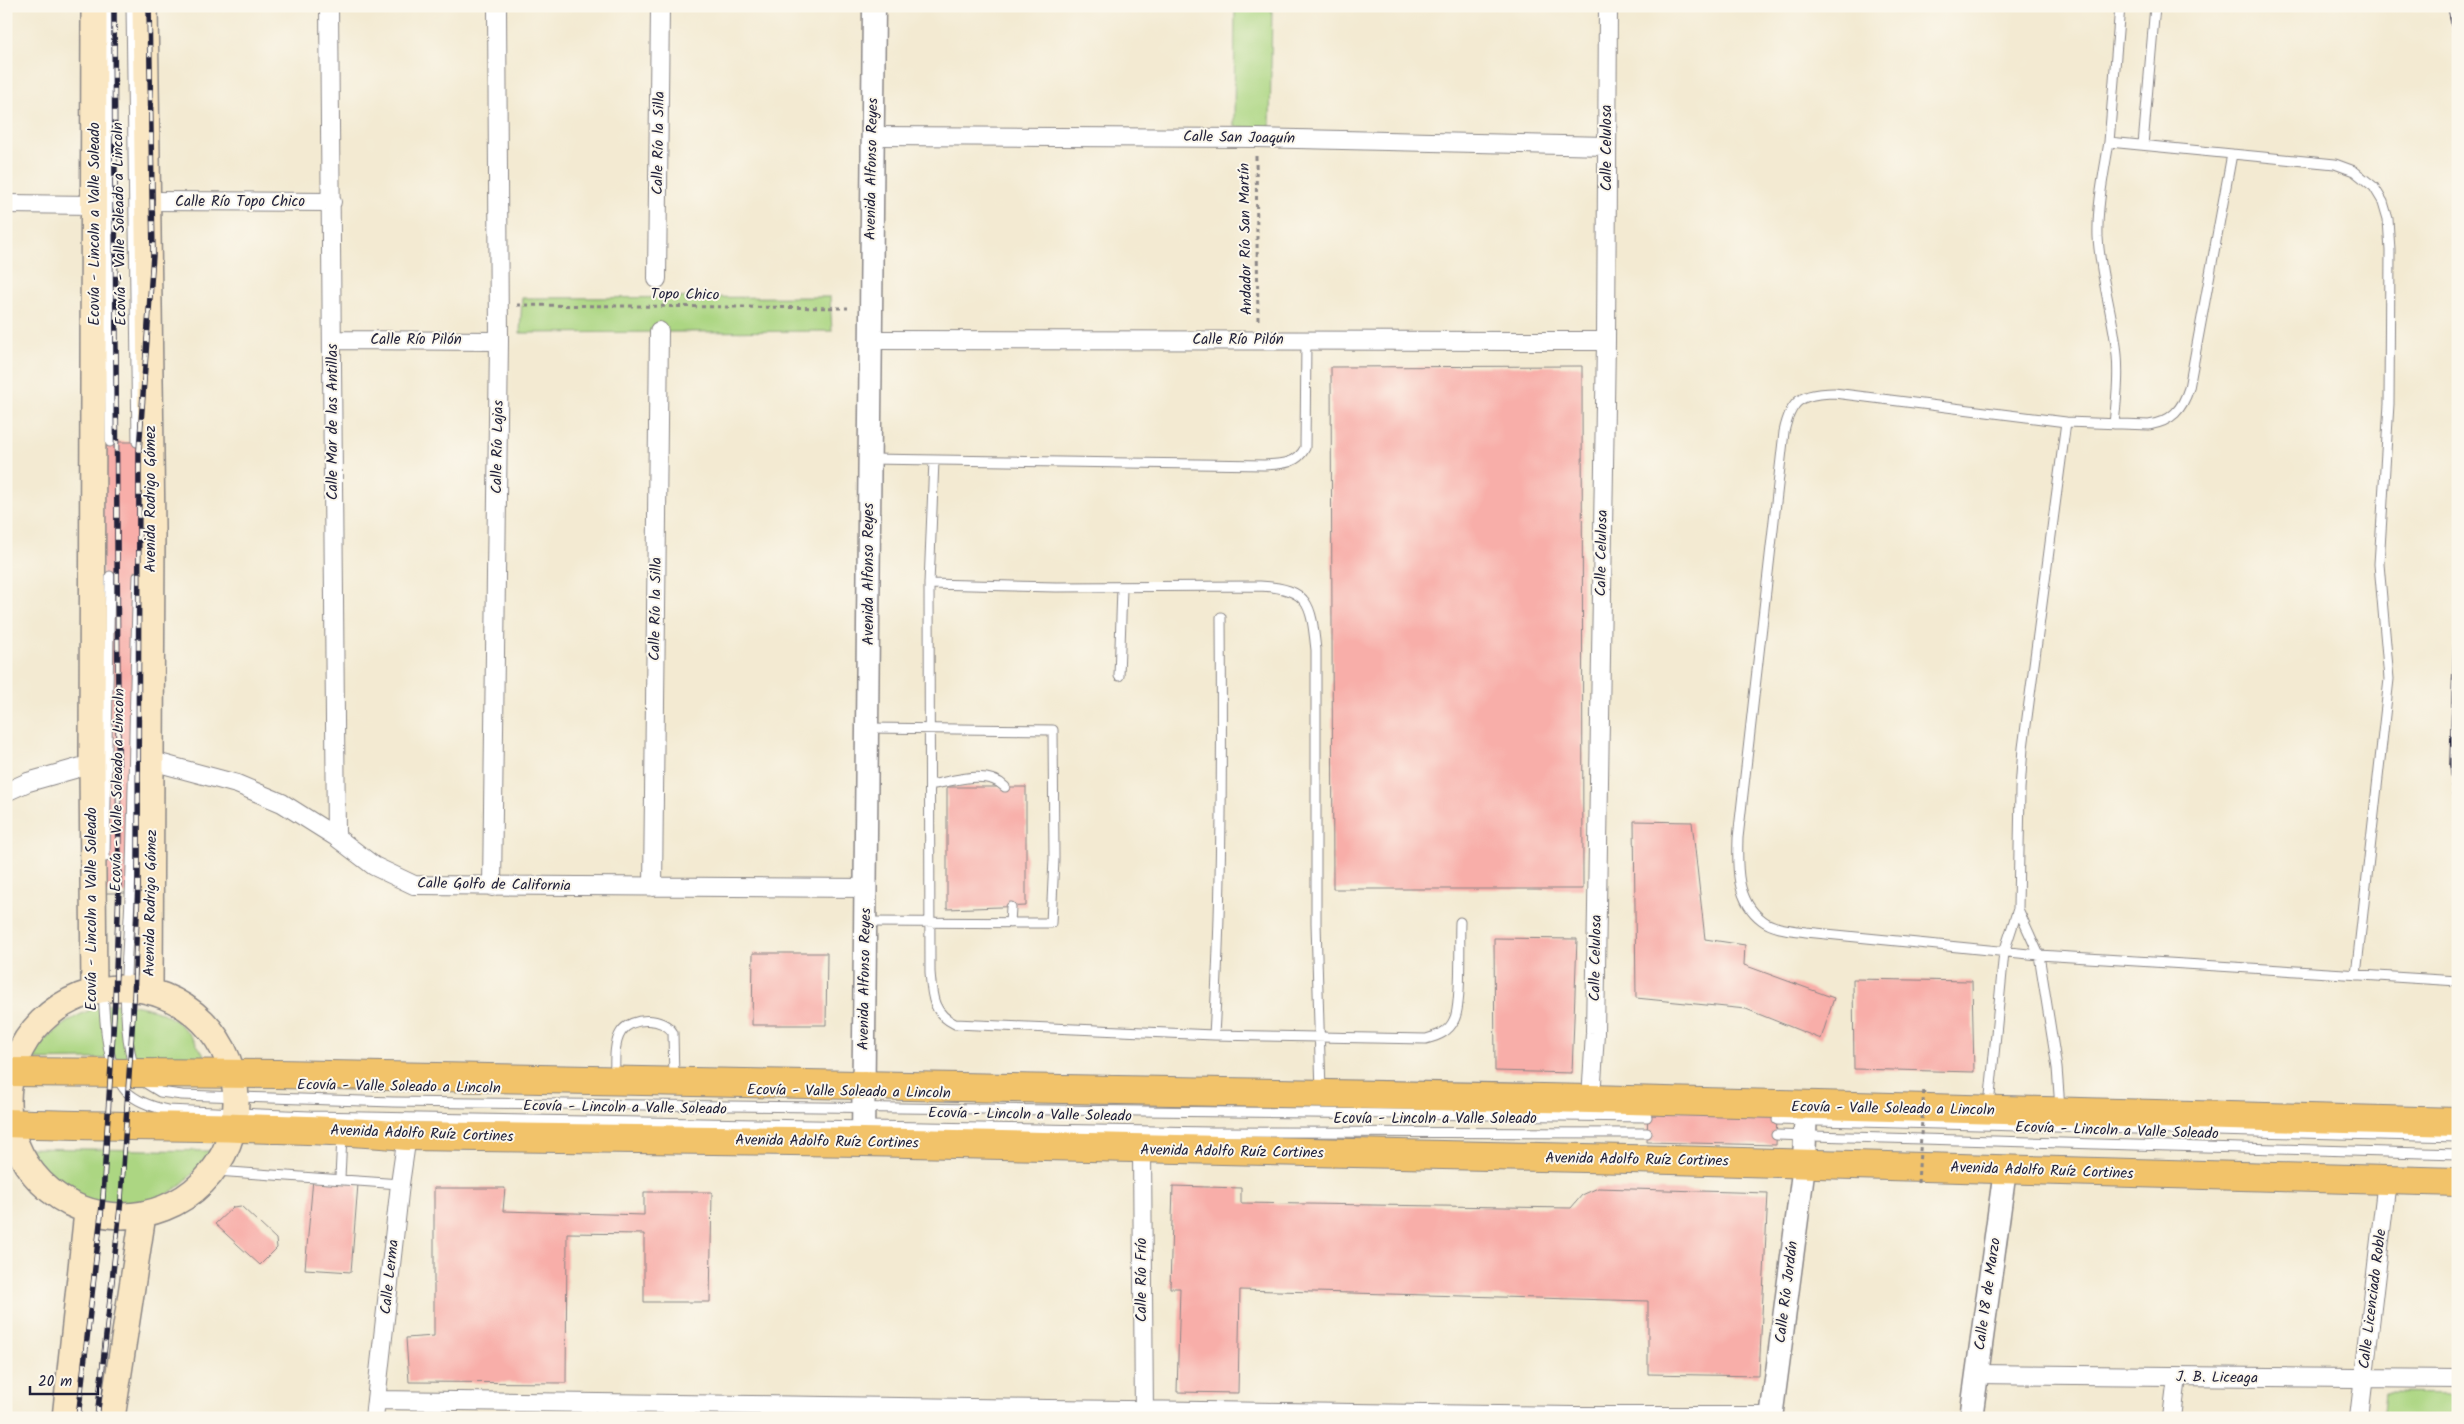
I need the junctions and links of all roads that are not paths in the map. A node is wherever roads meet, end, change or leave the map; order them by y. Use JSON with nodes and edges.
{"nodes":[{"id":1,"x":94,"y":6,"type":"edge"},
{"id":2,"x":107,"y":6,"type":"edge"},
{"id":3,"x":131,"y":6,"type":"edge"},
{"id":4,"x":146,"y":6,"type":"edge"},
{"id":5,"x":330,"y":6,"type":"edge"},
{"id":6,"x":496,"y":6,"type":"edge"},
{"id":7,"x":660,"y":6,"type":"edge"},
{"id":8,"x":874,"y":6,"type":"edge"},
{"id":9,"x":1608,"y":6,"type":"edge"},
{"id":10,"x":2120,"y":6,"type":"edge"},
{"id":11,"x":2155,"y":6,"type":"edge"},
{"id":12,"x":872,"y":136,"type":"junction"},
{"id":13,"x":2109,"y":142,"type":"junction"},
{"id":14,"x":2143,"y":145,"type":"junction"},
{"id":15,"x":1607,"y":146,"type":"junction"},
{"id":16,"x":2232,"y":154,"type":"junction"},
{"id":17,"x":148,"y":201,"type":"junction"},
{"id":18,"x":332,"y":202,"type":"junction"},
{"id":19,"x":6,"y":204,"type":"edge"},
{"id":20,"x":95,"y":205,"type":"junction"},
{"id":21,"x":656,"y":279,"type":"dead end"},
{"id":22,"x":659,"y":331,"type":"dead end"},
{"id":23,"x":333,"y":340,"type":"junction"},
{"id":24,"x":870,"y":340,"type":"junction"},
{"id":25,"x":1306,"y":340,"type":"junction"},
{"id":26,"x":499,"y":341,"type":"junction"},
{"id":27,"x":1606,"y":341,"type":"junction"},
{"id":28,"x":2066,"y":422,"type":"junction"},
{"id":29,"x":2114,"y":424,"type":"junction"},
{"id":30,"x":110,"y":442,"type":"dead end"},
{"id":31,"x":137,"y":442,"type":"dead end"},
{"id":32,"x":869,"y":459,"type":"junction"},
{"id":33,"x":934,"y":460,"type":"junction"},
{"id":34,"x":110,"y":576,"type":"dead end"},
{"id":35,"x":138,"y":576,"type":"dead end"},
{"id":36,"x":930,"y":584,"type":"junction"},
{"id":37,"x":1122,"y":588,"type":"junction"},
{"id":38,"x":1220,"y":617,"type":"dead end"},
{"id":39,"x":1119,"y":676,"type":"dead end"},
{"id":40,"x":868,"y":728,"type":"junction"},
{"id":41,"x":930,"y":729,"type":"junction"},
{"id":42,"x":152,"y":761,"type":"junction"},
{"id":43,"x":92,"y":764,"type":"junction"},
{"id":44,"x":930,"y":785,"type":"junction"},
{"id":45,"x":1006,"y":787,"type":"dead end"},
{"id":46,"x":6,"y":792,"type":"edge"},
{"id":47,"x":336,"y":837,"type":"junction"},
{"id":48,"x":105,"y":871,"type":"dead end"},
{"id":49,"x":492,"y":887,"type":"junction"},
{"id":50,"x":654,"y":887,"type":"junction"},
{"id":51,"x":867,"y":888,"type":"junction"},
{"id":52,"x":1011,"y":907,"type":"dead end"},
{"id":53,"x":2018,"y":909,"type":"junction"},
{"id":54,"x":866,"y":922,"type":"junction"},
{"id":55,"x":930,"y":922,"type":"junction"},
{"id":56,"x":1460,"y":922,"type":"dead end"},
{"id":57,"x":1010,"y":923,"type":"junction"},
{"id":58,"x":104,"y":940,"type":"dead end"},
{"id":59,"x":2004,"y":952,"type":"junction"},
{"id":60,"x":2039,"y":956,"type":"junction"},
{"id":61,"x":2356,"y":975,"type":"junction"},
{"id":62,"x":2458,"y":982,"type":"edge"},
{"id":63,"x":107,"y":989,"type":"junction"},
{"id":64,"x":150,"y":991,"type":"junction"},
{"id":65,"x":1214,"y":1035,"type":"junction"},
{"id":66,"x":1320,"y":1036,"type":"junction"},
{"id":67,"x":8,"y":1072,"type":"edge"},
{"id":68,"x":125,"y":1072,"type":"junction"},
{"id":69,"x":615,"y":1081,"type":"junction"},
{"id":70,"x":674,"y":1082,"type":"junction"},
{"id":71,"x":1321,"y":1095,"type":"junction"},
{"id":72,"x":1591,"y":1099,"type":"junction"},
{"id":73,"x":235,"y":1103,"type":"junction"},
{"id":74,"x":1989,"y":1110,"type":"junction"},
{"id":75,"x":2060,"y":1112,"type":"junction"},
{"id":76,"x":863,"y":1115,"type":"junction"},
{"id":77,"x":1648,"y":1117,"type":"dead end"},
{"id":78,"x":1777,"y":1120,"type":"dead end"},
{"id":79,"x":1805,"y":1120,"type":"junction"},
{"id":80,"x":2458,"y":1122,"type":"edge"},
{"id":81,"x":7,"y":1123,"type":"edge"},
{"id":82,"x":343,"y":1130,"type":"junction"},
{"id":83,"x":1648,"y":1133,"type":"dead end"},
{"id":84,"x":1776,"y":1135,"type":"dead end"},
{"id":85,"x":408,"y":1136,"type":"junction"},
{"id":86,"x":2458,"y":1137,"type":"edge"},
{"id":87,"x":1142,"y":1150,"type":"junction"},
{"id":88,"x":2458,"y":1154,"type":"edge"},
{"id":89,"x":1804,"y":1165,"type":"junction"},
{"id":90,"x":2005,"y":1170,"type":"junction"},
{"id":91,"x":216,"y":1171,"type":"junction"},
{"id":92,"x":340,"y":1178,"type":"junction"},
{"id":93,"x":2387,"y":1180,"type":"junction"},
{"id":94,"x":2458,"y":1182,"type":"edge"},
{"id":95,"x":400,"y":1184,"type":"junction"},
{"id":96,"x":87,"y":1212,"type":"junction"},
{"id":97,"x":143,"y":1215,"type":"junction"},
{"id":98,"x":1977,"y":1374,"type":"junction"},
{"id":99,"x":2177,"y":1377,"type":"junction"},
{"id":100,"x":2363,"y":1379,"type":"junction"},
{"id":101,"x":2458,"y":1379,"type":"edge"},
{"id":102,"x":376,"y":1400,"type":"junction"},
{"id":103,"x":1144,"y":1414,"type":"edge"},
{"id":104,"x":1572,"y":1417,"type":"edge"},
{"id":105,"x":1771,"y":1417,"type":"edge"},
{"id":106,"x":65,"y":1418,"type":"edge"},
{"id":107,"x":112,"y":1418,"type":"edge"},
{"id":108,"x":374,"y":1418,"type":"edge"},
{"id":109,"x":1971,"y":1418,"type":"edge"},
{"id":110,"x":2172,"y":1418,"type":"edge"},
{"id":111,"x":2359,"y":1418,"type":"edge"}],
"edges":[{"from":1,"to":20,"type":"main road"},
{"from":2,"to":30,"type":"lane","name":"Ecovía - Lincoln a Valle Soleado"},
{"from":3,"to":31,"type":"lane","name":"Ecovía - Valle Soleado a Lincoln"},
{"from":4,"to":17,"type":"main road","name":"Avenida Rodrigo Gómez"},
{"from":5,"to":18,"type":"street","name":"Calle Mar de las Antillas"},
{"from":6,"to":26,"type":"street","name":"Calle Río Lajas"},
{"from":7,"to":21,"type":"street","name":"Calle Río la Silla"},
{"from":8,"to":12,"type":"street","name":"Avenida Alfonso Reyes"},
{"from":9,"to":15,"type":"street","name":"Calle Celulosa"},
{"from":10,"to":13,"type":"lane"},
{"from":11,"to":14,"type":"lane"},
{"from":12,"to":15,"type":"street","name":"Calle San Joaquín"},
{"from":12,"to":24,"type":"street","name":"Avenida Alfonso Reyes"},
{"from":13,"to":14,"type":"lane"},
{"from":13,"to":29,"type":"lane"},
{"from":14,"to":16,"type":"lane"},
{"from":15,"to":27,"type":"street","name":"Calle Celulosa"},
{"from":16,"to":29,"type":"lane"},
{"from":16,"to":61,"type":"lane"},
{"from":17,"to":18,"type":"street","name":"Calle Río Topo Chico"},
{"from":17,"to":42,"type":"main road","name":"Avenida Rodrigo Gómez"},
{"from":18,"to":23,"type":"street","name":"Calle Mar de las Antillas"},
{"from":19,"to":20,"type":"street"},
{"from":20,"to":43,"type":"main road"},
{"from":22,"to":50,"type":"street","name":"Calle Río la Silla"},
{"from":23,"to":26,"type":"street","name":"Calle Río Pilón"},
{"from":23,"to":47,"type":"street","name":"Calle Mar de las Antillas"},
{"from":24,"to":25,"type":"street","name":"Calle Río Pilón"},
{"from":24,"to":32,"type":"street","name":"Avenida Alfonso Reyes"},
{"from":25,"to":27,"type":"street","name":"Calle Río Pilón"},
{"from":25,"to":33,"type":"lane"},
{"from":26,"to":49,"type":"street","name":"Calle Río Lajas"},
{"from":27,"to":72,"type":"street","name":"Calle Celulosa"},
{"from":28,"to":29,"type":"lane"},
{"from":28,"to":53,"type":"lane"},
{"from":28,"to":59,"type":"lane"},
{"from":32,"to":33,"type":"lane"},
{"from":32,"to":40,"type":"street","name":"Avenida Alfonso Reyes"},
{"from":33,"to":36,"type":"lane"},
{"from":34,"to":48,"type":"lane","name":"Ecovía - Lincoln a Valle Soleado"},
{"from":35,"to":63,"type":"lane","name":"Ecovía - Valle Soleado a Lincoln"},
{"from":36,"to":37,"type":"lane"},
{"from":36,"to":41,"type":"lane"},
{"from":37,"to":39,"type":"lane"},
{"from":37,"to":66,"type":"lane"},
{"from":38,"to":65,"type":"lane"},
{"from":40,"to":41,"type":"lane"},
{"from":40,"to":51,"type":"street","name":"Avenida Alfonso Reyes"},
{"from":41,"to":44,"type":"lane"},
{"from":41,"to":57,"type":"lane"},
{"from":42,"to":47,"type":"street","name":"Calle Golfo de California"},
{"from":42,"to":64,"type":"main road","name":"Avenida Rodrigo Gómez"},
{"from":43,"to":46,"type":"street"},
{"from":43,"to":63,"type":"main road"},
{"from":44,"to":45,"type":"lane"},
{"from":44,"to":55,"type":"lane"},
{"from":47,"to":49,"type":"street","name":"Calle Golfo de California"},
{"from":49,"to":50,"type":"street","name":"Calle Golfo de California"},
{"from":50,"to":51,"type":"street","name":"Calle Golfo de California"},
{"from":51,"to":54,"type":"street","name":"Avenida Alfonso Reyes"},
{"from":52,"to":57,"type":"lane"},
{"from":53,"to":59,"type":"lane"},
{"from":53,"to":60,"type":"lane"},
{"from":54,"to":55,"type":"lane"},
{"from":54,"to":76,"type":"street","name":"Avenida Alfonso Reyes"},
{"from":55,"to":57,"type":"lane"},
{"from":55,"to":65,"type":"lane"},
{"from":56,"to":66,"type":"lane"},
{"from":58,"to":63,"type":"lane","name":"Ecovía - Lincoln a Valle Soleado"},
{"from":59,"to":60,"type":"lane"},
{"from":59,"to":74,"type":"lane"},
{"from":60,"to":61,"type":"lane"},
{"from":60,"to":75,"type":"lane"},
{"from":61,"to":62,"type":"lane"},
{"from":63,"to":64,"type":"main road"},
{"from":63,"to":67,"type":"main road"},
{"from":63,"to":68,"type":"lane","name":"Ecovía - Valle Soleado a Lincoln"},
{"from":63,"to":68,"type":"lane","name":"Ecovía - Lincoln a Valle Soleado"},
{"from":64,"to":73,"type":"main road"},
{"from":65,"to":66,"type":"lane"},
{"from":66,"to":71,"type":"lane"},
{"from":67,"to":68,"type":"main road","name":"Avenida Adolfo Ruíz Cortines"},
{"from":67,"to":81,"type":"main road"},
{"from":68,"to":73,"type":"main road","name":"Avenida Adolfo Ruíz Cortines"},
{"from":68,"to":73,"type":"lane","name":"Ecovía - Lincoln a Valle Soleado"},
{"from":69,"to":70,"type":"main road","name":"Avenida Adolfo Ruíz Cortines"},
{"from":69,"to":70,"type":"lane"},
{"from":69,"to":73,"type":"main road","name":"Avenida Adolfo Ruíz Cortines"},
{"from":70,"to":76,"type":"main road","name":"Avenida Adolfo Ruíz Cortines"},
{"from":71,"to":72,"type":"main road","name":"Avenida Adolfo Ruíz Cortines"},
{"from":71,"to":76,"type":"main road","name":"Avenida Adolfo Ruíz Cortines"},
{"from":72,"to":79,"type":"main road","name":"Avenida Adolfo Ruíz Cortines"},
{"from":73,"to":76,"type":"lane","name":"Ecovía - Valle Soleado a Lincoln"},
{"from":73,"to":76,"type":"lane","name":"Ecovía - Lincoln a Valle Soleado"},
{"from":73,"to":81,"type":"main road","name":"Avenida Adolfo Ruíz Cortines"},
{"from":73,"to":82,"type":"main road","name":"Avenida Adolfo Ruíz Cortines"},
{"from":73,"to":91,"type":"main road"},
{"from":74,"to":75,"type":"main road","name":"Avenida Adolfo Ruíz Cortines"},
{"from":74,"to":79,"type":"main road","name":"Avenida Adolfo Ruíz Cortines"},
{"from":75,"to":80,"type":"main road","name":"Avenida Adolfo Ruíz Cortines"},
{"from":76,"to":77,"type":"lane","name":"Ecovía - Valle Soleado a Lincoln"},
{"from":76,"to":83,"type":"lane","name":"Ecovía - Lincoln a Valle Soleado"},
{"from":76,"to":85,"type":"main road","name":"Avenida Adolfo Ruíz Cortines"},
{"from":76,"to":87,"type":"main road","name":"Avenida Adolfo Ruíz Cortines"},
{"from":78,"to":79,"type":"lane","name":"Ecovía - Valle Soleado a Lincoln"},
{"from":79,"to":84,"type":"lane","name":"Ecovía - Lincoln a Valle Soleado"},
{"from":79,"to":86,"type":"lane","name":"Ecovía - Valle Soleado a Lincoln"},
{"from":79,"to":88,"type":"lane","name":"Ecovía - Lincoln a Valle Soleado"},
{"from":79,"to":89,"type":"street","name":"Calle Río Jordán"},
{"from":81,"to":96,"type":"main road"},
{"from":82,"to":85,"type":"main road","name":"Avenida Adolfo Ruíz Cortines"},
{"from":82,"to":92,"type":"lane"},
{"from":85,"to":95,"type":"street","name":"Calle Lerma"},
{"from":87,"to":89,"type":"main road","name":"Avenida Adolfo Ruíz Cortines"},
{"from":87,"to":103,"type":"street","name":"Calle Río Frío"},
{"from":89,"to":90,"type":"main road","name":"Avenida Adolfo Ruíz Cortines"},
{"from":89,"to":105,"type":"street","name":"Calle Río Jordán"},
{"from":90,"to":93,"type":"main road","name":"Avenida Adolfo Ruíz Cortines"},
{"from":90,"to":98,"type":"street","name":"Calle 18 de Marzo"},
{"from":91,"to":92,"type":"lane"},
{"from":91,"to":97,"type":"main road"},
{"from":92,"to":95,"type":"lane"},
{"from":93,"to":94,"type":"main road","name":"Avenida Adolfo Ruíz Cortines"},
{"from":93,"to":100,"type":"street","name":"Calle Licenciado Roble"},
{"from":95,"to":102,"type":"street","name":"Calle Lerma"},
{"from":96,"to":97,"type":"main road"},
{"from":96,"to":106,"type":"main road"},
{"from":97,"to":107,"type":"main road"},
{"from":98,"to":99,"type":"street","name":"J. B. Liceaga"},
{"from":98,"to":109,"type":"street","name":"Calle 18 de Marzo"},
{"from":99,"to":100,"type":"street","name":"J. B. Liceaga"},
{"from":99,"to":110,"type":"street"},
{"from":100,"to":101,"type":"street","name":"J. B. Liceaga"},
{"from":100,"to":111,"type":"street","name":"Calle Licenciado Roble"},
{"from":102,"to":103,"type":"street"},
{"from":102,"to":108,"type":"street","name":"Calle Lerma"},
{"from":103,"to":104,"type":"street"},
{"from":104,"to":105,"type":"street"}]}
